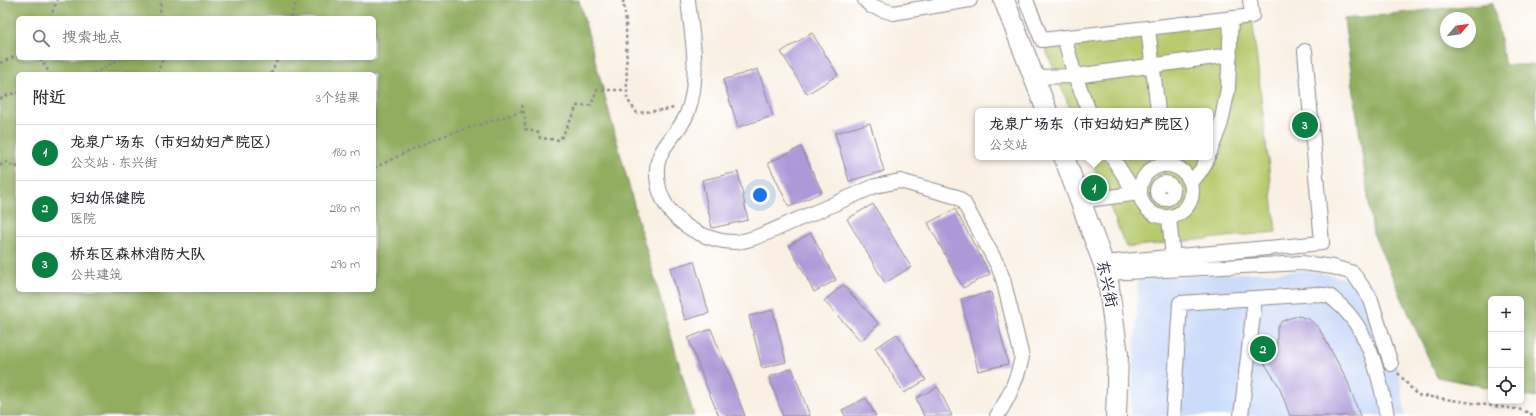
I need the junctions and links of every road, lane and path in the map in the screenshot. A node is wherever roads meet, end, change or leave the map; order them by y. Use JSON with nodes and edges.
{"nodes":[{"id":1,"x":57,"y":0,"type":"edge"},
{"id":2,"x":161,"y":0,"type":"edge"},
{"id":3,"x":297,"y":0,"type":"edge"},
{"id":4,"x":623,"y":0,"type":"edge"},
{"id":5,"x":688,"y":0,"type":"edge"},
{"id":6,"x":865,"y":0,"type":"edge"},
{"id":7,"x":970,"y":0,"type":"edge"},
{"id":8,"x":1004,"y":0,"type":"edge"},
{"id":9,"x":1026,"y":0,"type":"edge"},
{"id":10,"x":1250,"y":0,"type":"edge"},
{"id":11,"x":51,"y":16,"type":"edge"},
{"id":12,"x":160,"y":16,"type":"edge"},
{"id":13,"x":291,"y":16,"type":"edge"},
{"id":14,"x":1230,"y":18,"type":"junction"},
{"id":15,"x":1148,"y":28,"type":"junction"},
{"id":16,"x":1064,"y":37,"type":"junction"},
{"id":17,"x":1305,"y":51,"type":"dead end"},
{"id":18,"x":1230,"y":55,"type":"junction"},
{"id":19,"x":16,"y":56,"type":"edge"},
{"id":20,"x":41,"y":60,"type":"edge"},
{"id":21,"x":117,"y":60,"type":"edge"},
{"id":22,"x":162,"y":60,"type":"edge"},
{"id":23,"x":277,"y":60,"type":"edge"},
{"id":24,"x":0,"y":63,"type":"edge"},
{"id":25,"x":1153,"y":66,"type":"junction"},
{"id":26,"x":49,"y":72,"type":"edge"},
{"id":27,"x":96,"y":72,"type":"edge"},
{"id":28,"x":158,"y":72,"type":"edge"},
{"id":29,"x":272,"y":72,"type":"edge"},
{"id":30,"x":1076,"y":76,"type":"junction"},
{"id":31,"x":1034,"y":77,"type":"junction"},
{"id":32,"x":626,"y":90,"type":"junction"},
{"id":33,"x":16,"y":93,"type":"edge"},
{"id":34,"x":0,"y":99,"type":"edge"},
{"id":35,"x":682,"y":104,"type":"dead end"},
{"id":36,"x":522,"y":105,"type":"dead end"},
{"id":37,"x":1046,"y":108,"type":"edge"},
{"id":38,"x":1088,"y":108,"type":"edge"},
{"id":39,"x":1158,"y":108,"type":"edge"},
{"id":40,"x":524,"y":111,"type":"junction"},
{"id":41,"x":1213,"y":144,"type":"edge"},
{"id":42,"x":1065,"y":160,"type":"edge"},
{"id":43,"x":1114,"y":160,"type":"edge"},
{"id":44,"x":1206,"y":160,"type":"edge"},
{"id":45,"x":1163,"y":161,"type":"edge"},
{"id":46,"x":0,"y":164,"type":"edge"},
{"id":47,"x":16,"y":166,"type":"edge"},
{"id":48,"x":376,"y":167,"type":"edge"},
{"id":49,"x":1166,"y":183,"type":"dead end"},
{"id":50,"x":1191,"y":183,"type":"junction"},
{"id":51,"x":1140,"y":193,"type":"junction"},
{"id":52,"x":1080,"y":201,"type":"junction"},
{"id":53,"x":1169,"y":217,"type":"junction"},
{"id":54,"x":1173,"y":257,"type":"junction"},
{"id":55,"x":1105,"y":268,"type":"junction"},
{"id":56,"x":1255,"y":298,"type":"junction"},
{"id":57,"x":1391,"y":364,"type":"joint"},
{"id":58,"x":997,"y":416,"type":"edge"},
{"id":59,"x":1116,"y":416,"type":"edge"},
{"id":60,"x":1173,"y":416,"type":"edge"},
{"id":61,"x":1241,"y":416,"type":"edge"},
{"id":62,"x":1387,"y":416,"type":"edge"},
{"id":63,"x":1536,"y":416,"type":"edge"}],
"edges":[{"from":1,"to":11,"type":"path"},
{"from":2,"to":12,"type":"path"},
{"from":3,"to":13,"type":"path"},
{"from":4,"to":32,"type":"path"},
{"from":5,"to":58,"type":"street"},
{"from":6,"to":7,"type":"street"},
{"from":8,"to":31,"type":"street"},
{"from":9,"to":16,"type":"street"},
{"from":10,"to":14,"type":"street"},
{"from":14,"to":15,"type":"street"},
{"from":14,"to":18,"type":"street"},
{"from":15,"to":16,"type":"street"},
{"from":15,"to":25,"type":"street"},
{"from":16,"to":30,"type":"street"},
{"from":17,"to":54,"type":"street"},
{"from":18,"to":25,"type":"street"},
{"from":18,"to":41,"type":"street"},
{"from":19,"to":24,"type":"path"},
{"from":20,"to":26,"type":"path"},
{"from":21,"to":27,"type":"path"},
{"from":22,"to":28,"type":"path"},
{"from":23,"to":29,"type":"path"},
{"from":25,"to":30,"type":"street"},
{"from":25,"to":39,"type":"street"},
{"from":30,"to":31,"type":"street"},
{"from":30,"to":38,"type":"street"},
{"from":31,"to":37,"type":"street"},
{"from":32,"to":35,"type":"path"},
{"from":32,"to":40,"type":"path"},
{"from":33,"to":34,"type":"path"},
{"from":36,"to":40,"type":"path"},
{"from":40,"to":48,"type":"path"},
{"from":42,"to":52,"type":"street","name":"东兴街"},
{"from":43,"to":51,"type":"street"},
{"from":44,"to":50,"type":"street"},
{"from":45,"to":49,"type":"path"},
{"from":45,"to":50,"type":"street"},
{"from":45,"to":51,"type":"street"},
{"from":46,"to":47,"type":"path"},
{"from":50,"to":53,"type":"street"},
{"from":51,"to":52,"type":"street"},
{"from":51,"to":53,"type":"street"},
{"from":52,"to":55,"type":"street","name":"东兴街"},
{"from":53,"to":54,"type":"street"},
{"from":54,"to":55,"type":"street"},
{"from":55,"to":57,"type":"street"},
{"from":55,"to":59,"type":"street","name":"东兴街"},
{"from":56,"to":60,"type":"street"},
{"from":56,"to":61,"type":"street"},
{"from":56,"to":62,"type":"street"},
{"from":57,"to":63,"type":"path"}]}
